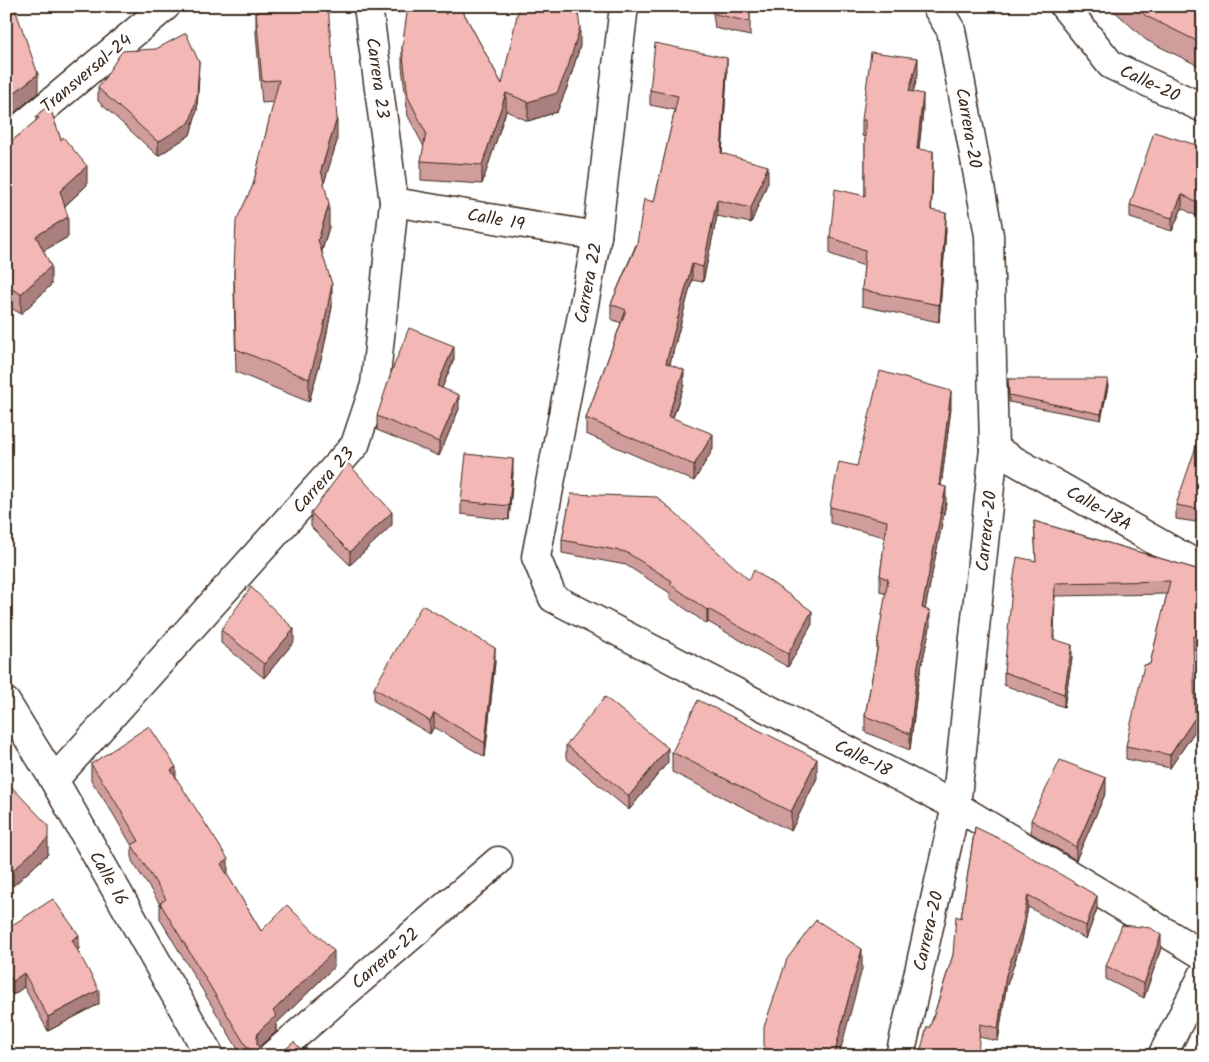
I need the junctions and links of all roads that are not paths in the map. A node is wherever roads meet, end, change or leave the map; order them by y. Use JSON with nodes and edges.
{"nodes":[{"id":1,"x":166,"y":6,"type":"edge"},
{"id":2,"x":368,"y":6,"type":"edge"},
{"id":3,"x":624,"y":6,"type":"edge"},
{"id":4,"x":936,"y":6,"type":"edge"},
{"id":5,"x":1064,"y":6,"type":"edge"},
{"id":6,"x":1203,"y":108,"type":"edge"},
{"id":7,"x":6,"y":140,"type":"edge"},
{"id":8,"x":394,"y":202,"type":"junction"},
{"id":9,"x":597,"y":236,"type":"junction"},
{"id":10,"x":994,"y":449,"type":"junction"},
{"id":11,"x":536,"y":557,"type":"joint"},
{"id":12,"x":1203,"y":568,"type":"edge"},
{"id":13,"x":6,"y":702,"type":"edge"},
{"id":14,"x":54,"y":780,"type":"junction"},
{"id":15,"x":956,"y":806,"type":"junction"},
{"id":16,"x":498,"y":861,"type":"dead end"},
{"id":17,"x":1203,"y":955,"type":"edge"},
{"id":18,"x":1203,"y":975,"type":"edge"},
{"id":19,"x":210,"y":1056,"type":"edge"},
{"id":20,"x":272,"y":1056,"type":"edge"},
{"id":21,"x":900,"y":1056,"type":"edge"},
{"id":22,"x":1162,"y":1056,"type":"edge"}],
"edges":[{"from":1,"to":7,"type":"street","name":"Transversal-24"},
{"from":2,"to":8,"type":"street","name":"Carrera 23"},
{"from":3,"to":9,"type":"street","name":"Carrera 22"},
{"from":4,"to":10,"type":"street","name":"Carrera-20"},
{"from":5,"to":6,"type":"street","name":"Calle-20"},
{"from":8,"to":9,"type":"street","name":"Calle 19"},
{"from":8,"to":14,"type":"street","name":"Carrera 23"},
{"from":9,"to":11,"type":"street","name":"Carrera 22"},
{"from":10,"to":12,"type":"street","name":"Calle-18A"},
{"from":10,"to":15,"type":"street","name":"Carrera-20"},
{"from":11,"to":15,"type":"street","name":"Calle-18"},
{"from":13,"to":14,"type":"street","name":"Calle 16"},
{"from":14,"to":19,"type":"street","name":"Calle 16"},
{"from":15,"to":17,"type":"street","name":"Calle-18"},
{"from":15,"to":21,"type":"street","name":"Carrera-20"},
{"from":16,"to":20,"type":"street","name":"Carrera-22"},
{"from":18,"to":22,"type":"street"}]}
